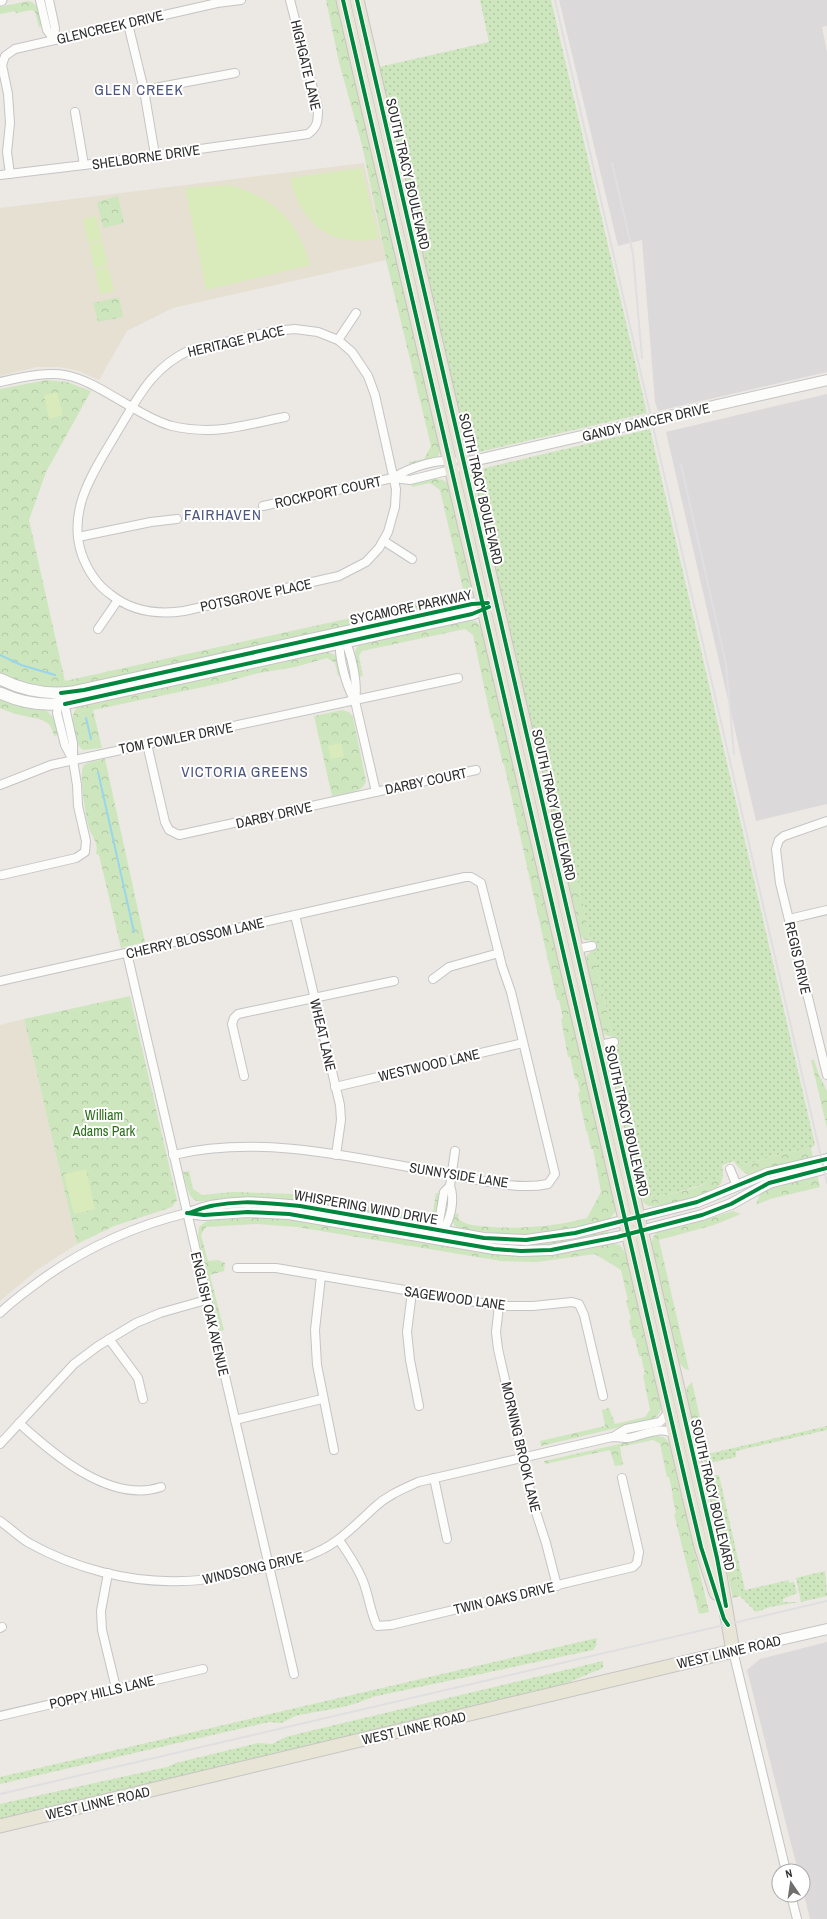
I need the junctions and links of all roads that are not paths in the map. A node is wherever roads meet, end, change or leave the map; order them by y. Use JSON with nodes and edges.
{"nodes":[{"id":1,"x":40,"y":0,"type":"edge"},
{"id":2,"x":49,"y":0,"type":"edge"},
{"id":3,"x":241,"y":0,"type":"edge"},
{"id":4,"x":290,"y":0,"type":"edge"},
{"id":5,"x":343,"y":0,"type":"edge"},
{"id":6,"x":357,"y":0,"type":"edge"},
{"id":7,"x":128,"y":24,"type":"junction"},
{"id":8,"x":54,"y":40,"type":"junction"},
{"id":9,"x":235,"y":73,"type":"dead end"},
{"id":10,"x":144,"y":90,"type":"junction"},
{"id":11,"x":75,"y":112,"type":"dead end"},
{"id":12,"x":292,"y":138,"type":"joint"},
{"id":13,"x":155,"y":155,"type":"junction"},
{"id":14,"x":84,"y":165,"type":"junction"},
{"id":15,"x":10,"y":174,"type":"junction"},
{"id":16,"x":0,"y":175,"type":"edge"},
{"id":17,"x":356,"y":313,"type":"dead end"},
{"id":18,"x":338,"y":340,"type":"junction"},
{"id":19,"x":827,"y":380,"type":"edge"},
{"id":20,"x":0,"y":382,"type":"edge"},
{"id":21,"x":132,"y":407,"type":"junction"},
{"id":22,"x":286,"y":417,"type":"dead end"},
{"id":23,"x":464,"y":463,"type":"junction"},
{"id":24,"x":451,"y":465,"type":"junction"},
{"id":25,"x":393,"y":478,"type":"junction"},
{"id":26,"x":263,"y":506,"type":"dead end"},
{"id":27,"x":177,"y":519,"type":"dead end"},
{"id":28,"x":78,"y":537,"type":"junction"},
{"id":29,"x":384,"y":541,"type":"junction"},
{"id":30,"x":412,"y":559,"type":"dead end"},
{"id":31,"x":118,"y":600,"type":"junction"},
{"id":32,"x":496,"y":603,"type":"junction"},
{"id":33,"x":483,"y":606,"type":"junction"},
{"id":34,"x":98,"y":629,"type":"dead end"},
{"id":35,"x":342,"y":639,"type":"junction"},
{"id":36,"x":458,"y":678,"type":"dead end"},
{"id":37,"x":0,"y":679,"type":"edge"},
{"id":38,"x":0,"y":693,"type":"edge"},
{"id":39,"x":61,"y":700,"type":"junction"},
{"id":40,"x":355,"y":701,"type":"junction"},
{"id":41,"x":147,"y":744,"type":"junction"},
{"id":42,"x":73,"y":760,"type":"junction"},
{"id":43,"x":476,"y":770,"type":"dead end"},
{"id":44,"x":0,"y":785,"type":"edge"},
{"id":45,"x":376,"y":792,"type":"junction"},
{"id":46,"x":827,"y":821,"type":"edge"},
{"id":47,"x":2,"y":875,"type":"dead end"},
{"id":48,"x":827,"y":910,"type":"edge"},
{"id":49,"x":296,"y":915,"type":"junction"},
{"id":50,"x":789,"y":919,"type":"junction"},
{"id":51,"x":592,"y":946,"type":"dead end"},
{"id":52,"x":576,"y":949,"type":"junction"},
{"id":53,"x":127,"y":953,"type":"junction"},
{"id":54,"x":499,"y":954,"type":"junction"},
{"id":55,"x":433,"y":980,"type":"dead end"},
{"id":56,"x":0,"y":981,"type":"edge"},
{"id":57,"x":394,"y":981,"type":"dead end"},
{"id":58,"x":315,"y":999,"type":"junction"},
{"id":59,"x":614,"y":1042,"type":"dead end"},
{"id":60,"x":523,"y":1043,"type":"junction"},
{"id":61,"x":599,"y":1045,"type":"junction"},
{"id":62,"x":827,"y":1075,"type":"edge"},
{"id":63,"x":244,"y":1076,"type":"dead end"},
{"id":64,"x":335,"y":1087,"type":"junction"},
{"id":65,"x":456,"y":1150,"type":"dead end"},
{"id":66,"x":173,"y":1155,"type":"junction"},
{"id":67,"x":336,"y":1155,"type":"junction"},
{"id":68,"x":827,"y":1159,"type":"edge"},
{"id":69,"x":827,"y":1168,"type":"edge"},
{"id":70,"x":730,"y":1169,"type":"dead end"},
{"id":71,"x":452,"y":1174,"type":"junction"},
{"id":72,"x":737,"y":1186,"type":"junction"},
{"id":73,"x":187,"y":1214,"type":"junction"},
{"id":74,"x":638,"y":1217,"type":"junction"},
{"id":75,"x":625,"y":1221,"type":"junction"},
{"id":76,"x":641,"y":1230,"type":"junction"},
{"id":77,"x":628,"y":1234,"type":"junction"},
{"id":78,"x":441,"y":1235,"type":"junction"},
{"id":79,"x":237,"y":1268,"type":"dead end"},
{"id":80,"x":321,"y":1276,"type":"junction"},
{"id":81,"x":412,"y":1292,"type":"junction"},
{"id":82,"x":206,"y":1300,"type":"junction"},
{"id":83,"x":499,"y":1306,"type":"junction"},
{"id":84,"x":0,"y":1313,"type":"edge"},
{"id":85,"x":109,"y":1339,"type":"junction"},
{"id":86,"x":603,"y":1396,"type":"dead end"},
{"id":87,"x":143,"y":1399,"type":"dead end"},
{"id":88,"x":322,"y":1399,"type":"junction"},
{"id":89,"x":419,"y":1406,"type":"dead end"},
{"id":90,"x":669,"y":1412,"type":"junction"},
{"id":91,"x":235,"y":1420,"type":"junction"},
{"id":92,"x":19,"y":1423,"type":"junction"},
{"id":93,"x":675,"y":1435,"type":"junction"},
{"id":94,"x":612,"y":1437,"type":"junction"},
{"id":95,"x":0,"y":1444,"type":"edge"},
{"id":96,"x":334,"y":1450,"type":"dead end"},
{"id":97,"x":523,"y":1458,"type":"junction"},
{"id":98,"x":434,"y":1478,"type":"junction"},
{"id":99,"x":622,"y":1478,"type":"dead end"},
{"id":100,"x":162,"y":1487,"type":"dead end"},
{"id":101,"x":0,"y":1521,"type":"edge"},
{"id":102,"x":447,"y":1539,"type":"dead end"},
{"id":103,"x":339,"y":1540,"type":"junction"},
{"id":104,"x":269,"y":1567,"type":"junction"},
{"id":105,"x":108,"y":1573,"type":"junction"},
{"id":106,"x":557,"y":1586,"type":"junction"},
{"id":107,"x":728,"y":1625,"type":"junction"},
{"id":108,"x":827,"y":1629,"type":"edge"},
{"id":109,"x":733,"y":1651,"type":"junction"},
{"id":110,"x":203,"y":1669,"type":"dead end"},
{"id":111,"x":294,"y":1674,"type":"dead end"},
{"id":112,"x":116,"y":1688,"type":"junction"},
{"id":113,"x":0,"y":1716,"type":"edge"},
{"id":114,"x":0,"y":1826,"type":"edge"},
{"id":115,"x":784,"y":1863,"type":"edge"},
{"id":116,"x":794,"y":1903,"type":"edge"},
{"id":117,"x":797,"y":1919,"type":"edge"}],
"edges":[{"from":1,"to":8,"type":"street"},
{"from":2,"to":8,"type":"street"},
{"from":3,"to":7,"type":"street","name":"GLENCREEK DRIVE"},
{"from":4,"to":12,"type":"street","name":"HIGHGATE LANE"},
{"from":5,"to":24,"type":"main road","name":"SOUTH TRACY BOULEVARD"},
{"from":6,"to":23,"type":"main road","name":"SOUTH TRACY BOULEVARD"},
{"from":7,"to":8,"type":"street","name":"GLENCREEK DRIVE"},
{"from":7,"to":10,"type":"street"},
{"from":8,"to":15,"type":"street","name":"GLENCREEK DRIVE"},
{"from":9,"to":10,"type":"street"},
{"from":10,"to":13,"type":"street"},
{"from":11,"to":14,"type":"street"},
{"from":12,"to":13,"type":"street","name":"SHELBORNE DRIVE"},
{"from":13,"to":14,"type":"street","name":"SHELBORNE DRIVE"},
{"from":14,"to":15,"type":"street","name":"SHELBORNE DRIVE"},
{"from":15,"to":16,"type":"street","name":"SHELBORNE DRIVE"},
{"from":17,"to":18,"type":"street"},
{"from":18,"to":21,"type":"street","name":"HERITAGE PLACE"},
{"from":18,"to":25,"type":"street","name":"POTSGROVE PLACE"},
{"from":19,"to":23,"type":"street","name":"GANDY DANCER DRIVE"},
{"from":20,"to":21,"type":"street"},
{"from":21,"to":22,"type":"street"},
{"from":21,"to":28,"type":"street","name":"HERITAGE PLACE"},
{"from":23,"to":24,"type":"street","name":"ROCKPORT COURT"},
{"from":23,"to":32,"type":"main road","name":"SOUTH TRACY BOULEVARD"},
{"from":24,"to":25,"type":"street","name":"ROCKPORT COURT"},
{"from":24,"to":33,"type":"main road","name":"SOUTH TRACY BOULEVARD"},
{"from":25,"to":26,"type":"street","name":"ROCKPORT COURT"},
{"from":25,"to":29,"type":"street","name":"POTSGROVE PLACE"},
{"from":27,"to":28,"type":"street"},
{"from":28,"to":31,"type":"street","name":"POTSGROVE PLACE"},
{"from":29,"to":30,"type":"street"},
{"from":29,"to":31,"type":"street","name":"POTSGROVE PLACE"},
{"from":31,"to":34,"type":"street"},
{"from":32,"to":33,"type":"main road","name":"SYCAMORE PARKWAY"},
{"from":32,"to":52,"type":"main road","name":"SOUTH TRACY BOULEVARD"},
{"from":33,"to":35,"type":"main road","name":"SYCAMORE PARKWAY"},
{"from":33,"to":75,"type":"main road","name":"SOUTH TRACY BOULEVARD"},
{"from":35,"to":39,"type":"main road","name":"SYCAMORE PARKWAY"},
{"from":35,"to":40,"type":"street"},
{"from":36,"to":40,"type":"street","name":"TOM FOWLER DRIVE"},
{"from":37,"to":39,"type":"main road","name":"SYCAMORE PARKWAY"},
{"from":38,"to":39,"type":"main road","name":"SYCAMORE PARKWAY"},
{"from":39,"to":42,"type":"street"},
{"from":40,"to":41,"type":"street","name":"TOM FOWLER DRIVE"},
{"from":40,"to":45,"type":"street"},
{"from":41,"to":42,"type":"street","name":"TOM FOWLER DRIVE"},
{"from":41,"to":45,"type":"street","name":"DARBY DRIVE"},
{"from":42,"to":44,"type":"street","name":"TOM FOWLER DRIVE"},
{"from":42,"to":47,"type":"street"},
{"from":43,"to":45,"type":"street","name":"DARBY COURT"},
{"from":46,"to":50,"type":"street","name":"REGIS DRIVE"},
{"from":48,"to":50,"type":"street"},
{"from":49,"to":53,"type":"street","name":"CHERRY BLOSSOM LANE"},
{"from":49,"to":54,"type":"street","name":"CHERRY BLOSSOM LANE"},
{"from":49,"to":58,"type":"street","name":"WHEAT LANE"},
{"from":50,"to":62,"type":"street","name":"REGIS DRIVE"},
{"from":51,"to":52,"type":"street"},
{"from":52,"to":61,"type":"main road","name":"SOUTH TRACY BOULEVARD"},
{"from":53,"to":56,"type":"street","name":"CHERRY BLOSSOM LANE"},
{"from":53,"to":66,"type":"street","name":"ENGLISH OAK AVENUE"},
{"from":54,"to":55,"type":"street"},
{"from":54,"to":60,"type":"street","name":"SUNNYSIDE LANE"},
{"from":57,"to":58,"type":"street"},
{"from":58,"to":63,"type":"street"},
{"from":58,"to":64,"type":"street","name":"WHEAT LANE"},
{"from":59,"to":61,"type":"street"},
{"from":60,"to":64,"type":"street","name":"WESTWOOD LANE"},
{"from":60,"to":71,"type":"street","name":"SUNNYSIDE LANE"},
{"from":61,"to":74,"type":"main road","name":"SOUTH TRACY BOULEVARD"},
{"from":64,"to":67,"type":"street","name":"WHEAT LANE"},
{"from":65,"to":71,"type":"street"},
{"from":66,"to":67,"type":"street","name":"SUNNYSIDE LANE"},
{"from":66,"to":73,"type":"street","name":"ENGLISH OAK AVENUE"},
{"from":67,"to":71,"type":"street","name":"SUNNYSIDE LANE"},
{"from":68,"to":72,"type":"street","name":"WHISPERING WIND DRIVE"},
{"from":69,"to":76,"type":"street","name":"WHISPERING WIND DRIVE"},
{"from":70,"to":72,"type":"street"},
{"from":71,"to":78,"type":"street"},
{"from":72,"to":74,"type":"street","name":"WHISPERING WIND DRIVE"},
{"from":73,"to":78,"type":"street","name":"WHISPERING WIND DRIVE"},
{"from":73,"to":82,"type":"street","name":"ENGLISH OAK AVENUE"},
{"from":73,"to":84,"type":"street","name":"WHISPERING WIND DRIVE"},
{"from":74,"to":75,"type":"street","name":"WHISPERING WIND DRIVE"},
{"from":74,"to":76,"type":"main road","name":"SOUTH TRACY BOULEVARD"},
{"from":75,"to":77,"type":"main road","name":"SOUTH TRACY BOULEVARD"},
{"from":75,"to":78,"type":"street","name":"WHISPERING WIND DRIVE"},
{"from":76,"to":77,"type":"street","name":"WHISPERING WIND DRIVE"},
{"from":76,"to":107,"type":"main road","name":"SOUTH TRACY BOULEVARD"},
{"from":77,"to":78,"type":"street","name":"WHISPERING WIND DRIVE"},
{"from":77,"to":90,"type":"main road","name":"SOUTH TRACY BOULEVARD"},
{"from":79,"to":80,"type":"street","name":"SAGEWOOD LANE"},
{"from":80,"to":81,"type":"street","name":"SAGEWOOD LANE"},
{"from":80,"to":88,"type":"street"},
{"from":81,"to":83,"type":"street","name":"SAGEWOOD LANE"},
{"from":81,"to":89,"type":"street"},
{"from":82,"to":85,"type":"street"},
{"from":82,"to":91,"type":"street","name":"ENGLISH OAK AVENUE"},
{"from":83,"to":86,"type":"street","name":"SAGEWOOD LANE"},
{"from":83,"to":97,"type":"street","name":"MORNING BROOK LANE"},
{"from":85,"to":87,"type":"street"},
{"from":85,"to":92,"type":"street"},
{"from":88,"to":91,"type":"street"},
{"from":88,"to":96,"type":"street"},
{"from":90,"to":93,"type":"main road","name":"SOUTH TRACY BOULEVARD"},
{"from":90,"to":94,"type":"street","name":"WINDSONG DRIVE"},
{"from":91,"to":104,"type":"street","name":"ENGLISH OAK AVENUE"},
{"from":92,"to":95,"type":"street"},
{"from":92,"to":100,"type":"street"},
{"from":93,"to":94,"type":"street","name":"WINDSONG DRIVE"},
{"from":93,"to":107,"type":"main road","name":"SOUTH TRACY BOULEVARD"},
{"from":94,"to":97,"type":"street","name":"WINDSONG DRIVE"},
{"from":97,"to":98,"type":"street","name":"WINDSONG DRIVE"},
{"from":97,"to":106,"type":"street","name":"MORNING BROOK LANE"},
{"from":98,"to":102,"type":"street"},
{"from":98,"to":103,"type":"street","name":"WINDSONG DRIVE"},
{"from":99,"to":106,"type":"street","name":"TWIN OAKS DRIVE"},
{"from":101,"to":105,"type":"street","name":"WINDSONG DRIVE"},
{"from":103,"to":104,"type":"street","name":"WINDSONG DRIVE"},
{"from":103,"to":106,"type":"street","name":"TWIN OAKS DRIVE"},
{"from":104,"to":105,"type":"street","name":"WINDSONG DRIVE"},
{"from":104,"to":111,"type":"street","name":"ENGLISH OAK AVENUE"},
{"from":105,"to":112,"type":"street"},
{"from":107,"to":109,"type":"main road","name":"SOUTH TRACY BOULEVARD"},
{"from":108,"to":109,"type":"street","name":"WEST LINNE ROAD"},
{"from":109,"to":114,"type":"main road","name":"WEST LINNE ROAD"},
{"from":109,"to":115,"type":"street","name":"SOUTH TRACY BOULEVARD"},
{"from":110,"to":112,"type":"street","name":"POPPY HILLS LANE"},
{"from":112,"to":113,"type":"street","name":"POPPY HILLS LANE"},
{"from":116,"to":117,"type":"street"}]}
